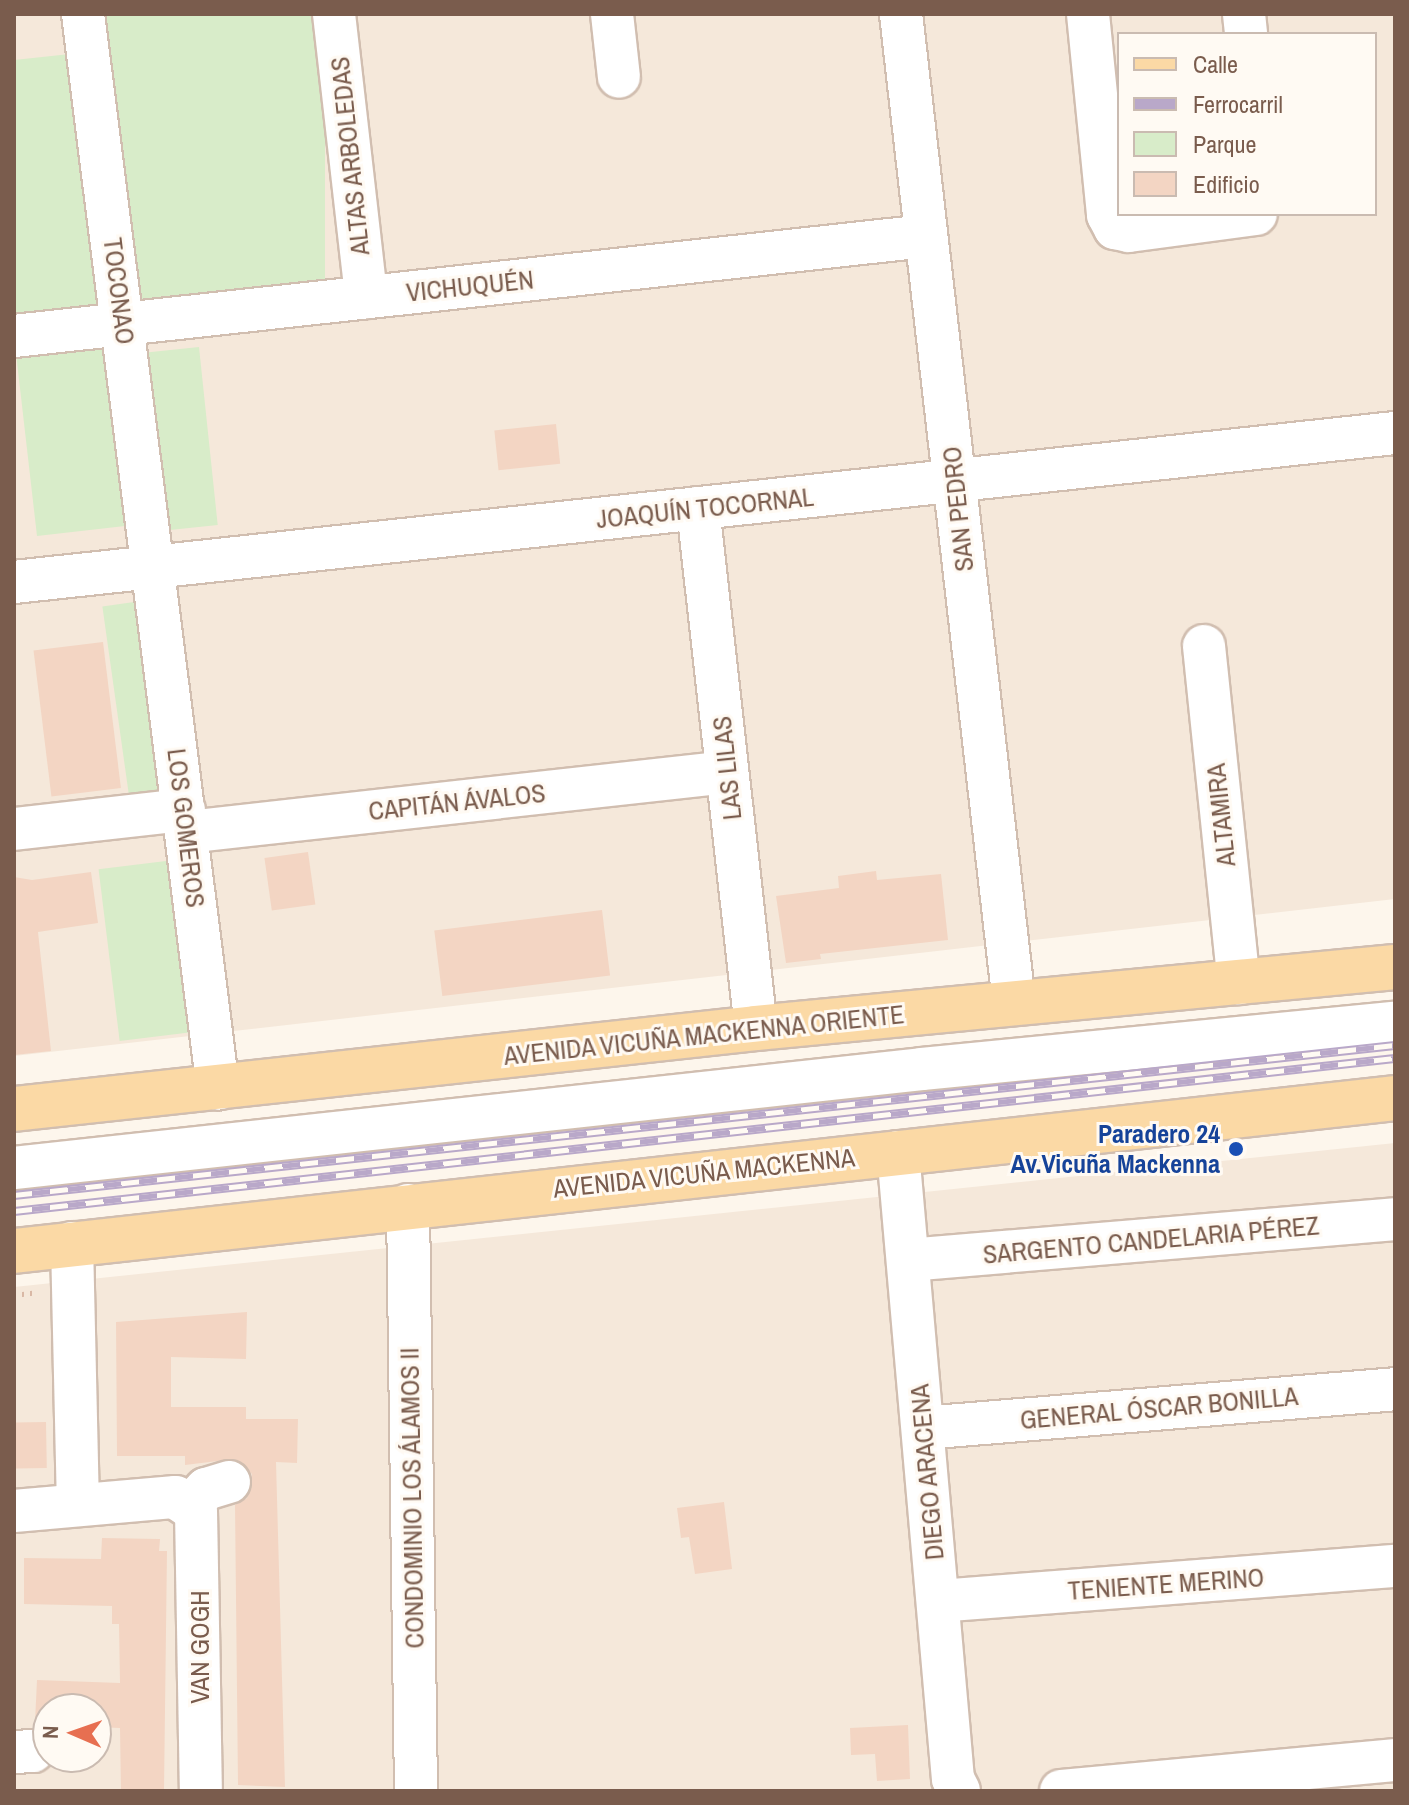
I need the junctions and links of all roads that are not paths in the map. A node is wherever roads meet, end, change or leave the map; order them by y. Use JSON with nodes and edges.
{"nodes":[{"id":1,"x":83,"y":14,"type":"edge"},
{"id":2,"x":334,"y":14,"type":"edge"},
{"id":3,"x":612,"y":14,"type":"edge"},
{"id":4,"x":901,"y":14,"type":"edge"},
{"id":5,"x":1088,"y":14,"type":"edge"},
{"id":6,"x":619,"y":77,"type":"dead end"},
{"id":7,"x":1241,"y":216,"type":"edge"},
{"id":8,"x":926,"y":236,"type":"junction"},
{"id":9,"x":366,"y":297,"type":"junction"},
{"id":10,"x":123,"y":324,"type":"junction"},
{"id":11,"x":14,"y":336,"type":"edge"},
{"id":12,"x":1395,"y":433,"type":"edge"},
{"id":13,"x":954,"y":481,"type":"junction"},
{"id":14,"x":698,"y":508,"type":"junction"},
{"id":15,"x":154,"y":567,"type":"junction"},
{"id":16,"x":14,"y":582,"type":"edge"},
{"id":17,"x":1204,"y":646,"type":"dead end"},
{"id":18,"x":727,"y":772,"type":"junction"},
{"id":19,"x":186,"y":821,"type":"junction"},
{"id":20,"x":14,"y":829,"type":"edge"},
{"id":21,"x":1395,"y":967,"type":"edge"},
{"id":22,"x":1239,"y":983,"type":"junction"},
{"id":23,"x":1014,"y":1003,"type":"junction"},
{"id":24,"x":1395,"y":1023,"type":"edge"},
{"id":25,"x":756,"y":1028,"type":"junction"},
{"id":26,"x":218,"y":1089,"type":"junction"},
{"id":27,"x":1395,"y":1098,"type":"edge"},
{"id":28,"x":14,"y":1109,"type":"edge"},
{"id":29,"x":898,"y":1152,"type":"junction"},
{"id":30,"x":14,"y":1168,"type":"edge"},
{"id":31,"x":408,"y":1205,"type":"junction"},
{"id":32,"x":1395,"y":1219,"type":"edge"},
{"id":33,"x":72,"y":1243,"type":"junction"},
{"id":34,"x":14,"y":1251,"type":"edge"},
{"id":35,"x":908,"y":1260,"type":"junction"},
{"id":36,"x":1395,"y":1389,"type":"edge"},
{"id":37,"x":923,"y":1428,"type":"junction"},
{"id":38,"x":229,"y":1482,"type":"dead end"},
{"id":39,"x":78,"y":1504,"type":"junction"},
{"id":40,"x":190,"y":1505,"type":"junction"},
{"id":41,"x":14,"y":1511,"type":"edge"},
{"id":42,"x":1395,"y":1566,"type":"edge"},
{"id":43,"x":938,"y":1601,"type":"junction"},
{"id":44,"x":1395,"y":1760,"type":"edge"},
{"id":45,"x":201,"y":1791,"type":"edge"},
{"id":46,"x":416,"y":1791,"type":"edge"},
{"id":47,"x":959,"y":1791,"type":"edge"},
{"id":48,"x":1061,"y":1791,"type":"edge"}],
"edges":[{"from":1,"to":10,"type":"street","name":"TOCONAO"},
{"from":2,"to":9,"type":"street","name":"ALTAS ARBOLEDAS"},
{"from":3,"to":6,"type":"street"},
{"from":4,"to":8,"type":"street","name":"SAN PEDRO"},
{"from":5,"to":7,"type":"street"},
{"from":8,"to":9,"type":"street","name":"VICHUQUÉN"},
{"from":8,"to":13,"type":"street","name":"SAN PEDRO"},
{"from":9,"to":10,"type":"street","name":"VICHUQUÉN"},
{"from":10,"to":11,"type":"street","name":"VICHUQUÉN"},
{"from":10,"to":15,"type":"street","name":"TOCONAO"},
{"from":12,"to":13,"type":"street","name":"JOAQUÍN TOCORNAL"},
{"from":13,"to":14,"type":"street","name":"JOAQUÍN TOCORNAL"},
{"from":13,"to":23,"type":"street","name":"SAN PEDRO"},
{"from":14,"to":15,"type":"street","name":"JOAQUÍN TOCORNAL"},
{"from":14,"to":18,"type":"street","name":"LAS LILAS"},
{"from":15,"to":16,"type":"street","name":"JOAQUÍN TOCORNAL"},
{"from":15,"to":19,"type":"street","name":"LOS GOMEROS"},
{"from":17,"to":22,"type":"street","name":"ALTAMIRA"},
{"from":18,"to":19,"type":"street","name":"CAPITÁN ÁVALOS"},
{"from":18,"to":25,"type":"street","name":"LAS LILAS"},
{"from":19,"to":20,"type":"street","name":"CAPITÁN ÁVALOS"},
{"from":19,"to":26,"type":"street","name":"LOS GOMEROS"},
{"from":21,"to":22,"type":"main road","name":"AVENIDA VICUÑA MACKENNA ORIENTE"},
{"from":22,"to":23,"type":"main road","name":"AVENIDA VICUÑA MACKENNA ORIENTE"},
{"from":23,"to":25,"type":"main road","name":"AVENIDA VICUÑA MACKENNA ORIENTE"},
{"from":24,"to":30,"type":"street"},
{"from":25,"to":26,"type":"main road","name":"AVENIDA VICUÑA MACKENNA ORIENTE"},
{"from":26,"to":28,"type":"main road","name":"AVENIDA VICUÑA MACKENNA ORIENTE"},
{"from":27,"to":29,"type":"main road","name":"AVENIDA VICUÑA MACKENNA"},
{"from":29,"to":31,"type":"main road","name":"AVENIDA VICUÑA MACKENNA"},
{"from":29,"to":35,"type":"street","name":"DIEGO ARACENA"},
{"from":31,"to":33,"type":"main road","name":"AVENIDA VICUÑA MACKENNA"},
{"from":31,"to":46,"type":"street","name":"CONDOMINIO LOS ÁLAMOS II"},
{"from":32,"to":35,"type":"street","name":"SARGENTO CANDELARIA PÉREZ"},
{"from":33,"to":34,"type":"main road","name":"AVENIDA VICUÑA MACKENNA"},
{"from":33,"to":39,"type":"street"},
{"from":35,"to":37,"type":"street","name":"DIEGO ARACENA"},
{"from":36,"to":37,"type":"street","name":"GENERAL ÓSCAR BONILLA"},
{"from":37,"to":43,"type":"street","name":"DIEGO ARACENA"},
{"from":38,"to":40,"type":"street"},
{"from":39,"to":40,"type":"street"},
{"from":39,"to":41,"type":"street"},
{"from":40,"to":45,"type":"street","name":"VAN GOGH"},
{"from":42,"to":43,"type":"street","name":"TENIENTE MERINO"},
{"from":43,"to":47,"type":"street","name":"DIEGO ARACENA"},
{"from":44,"to":48,"type":"street"}]}
